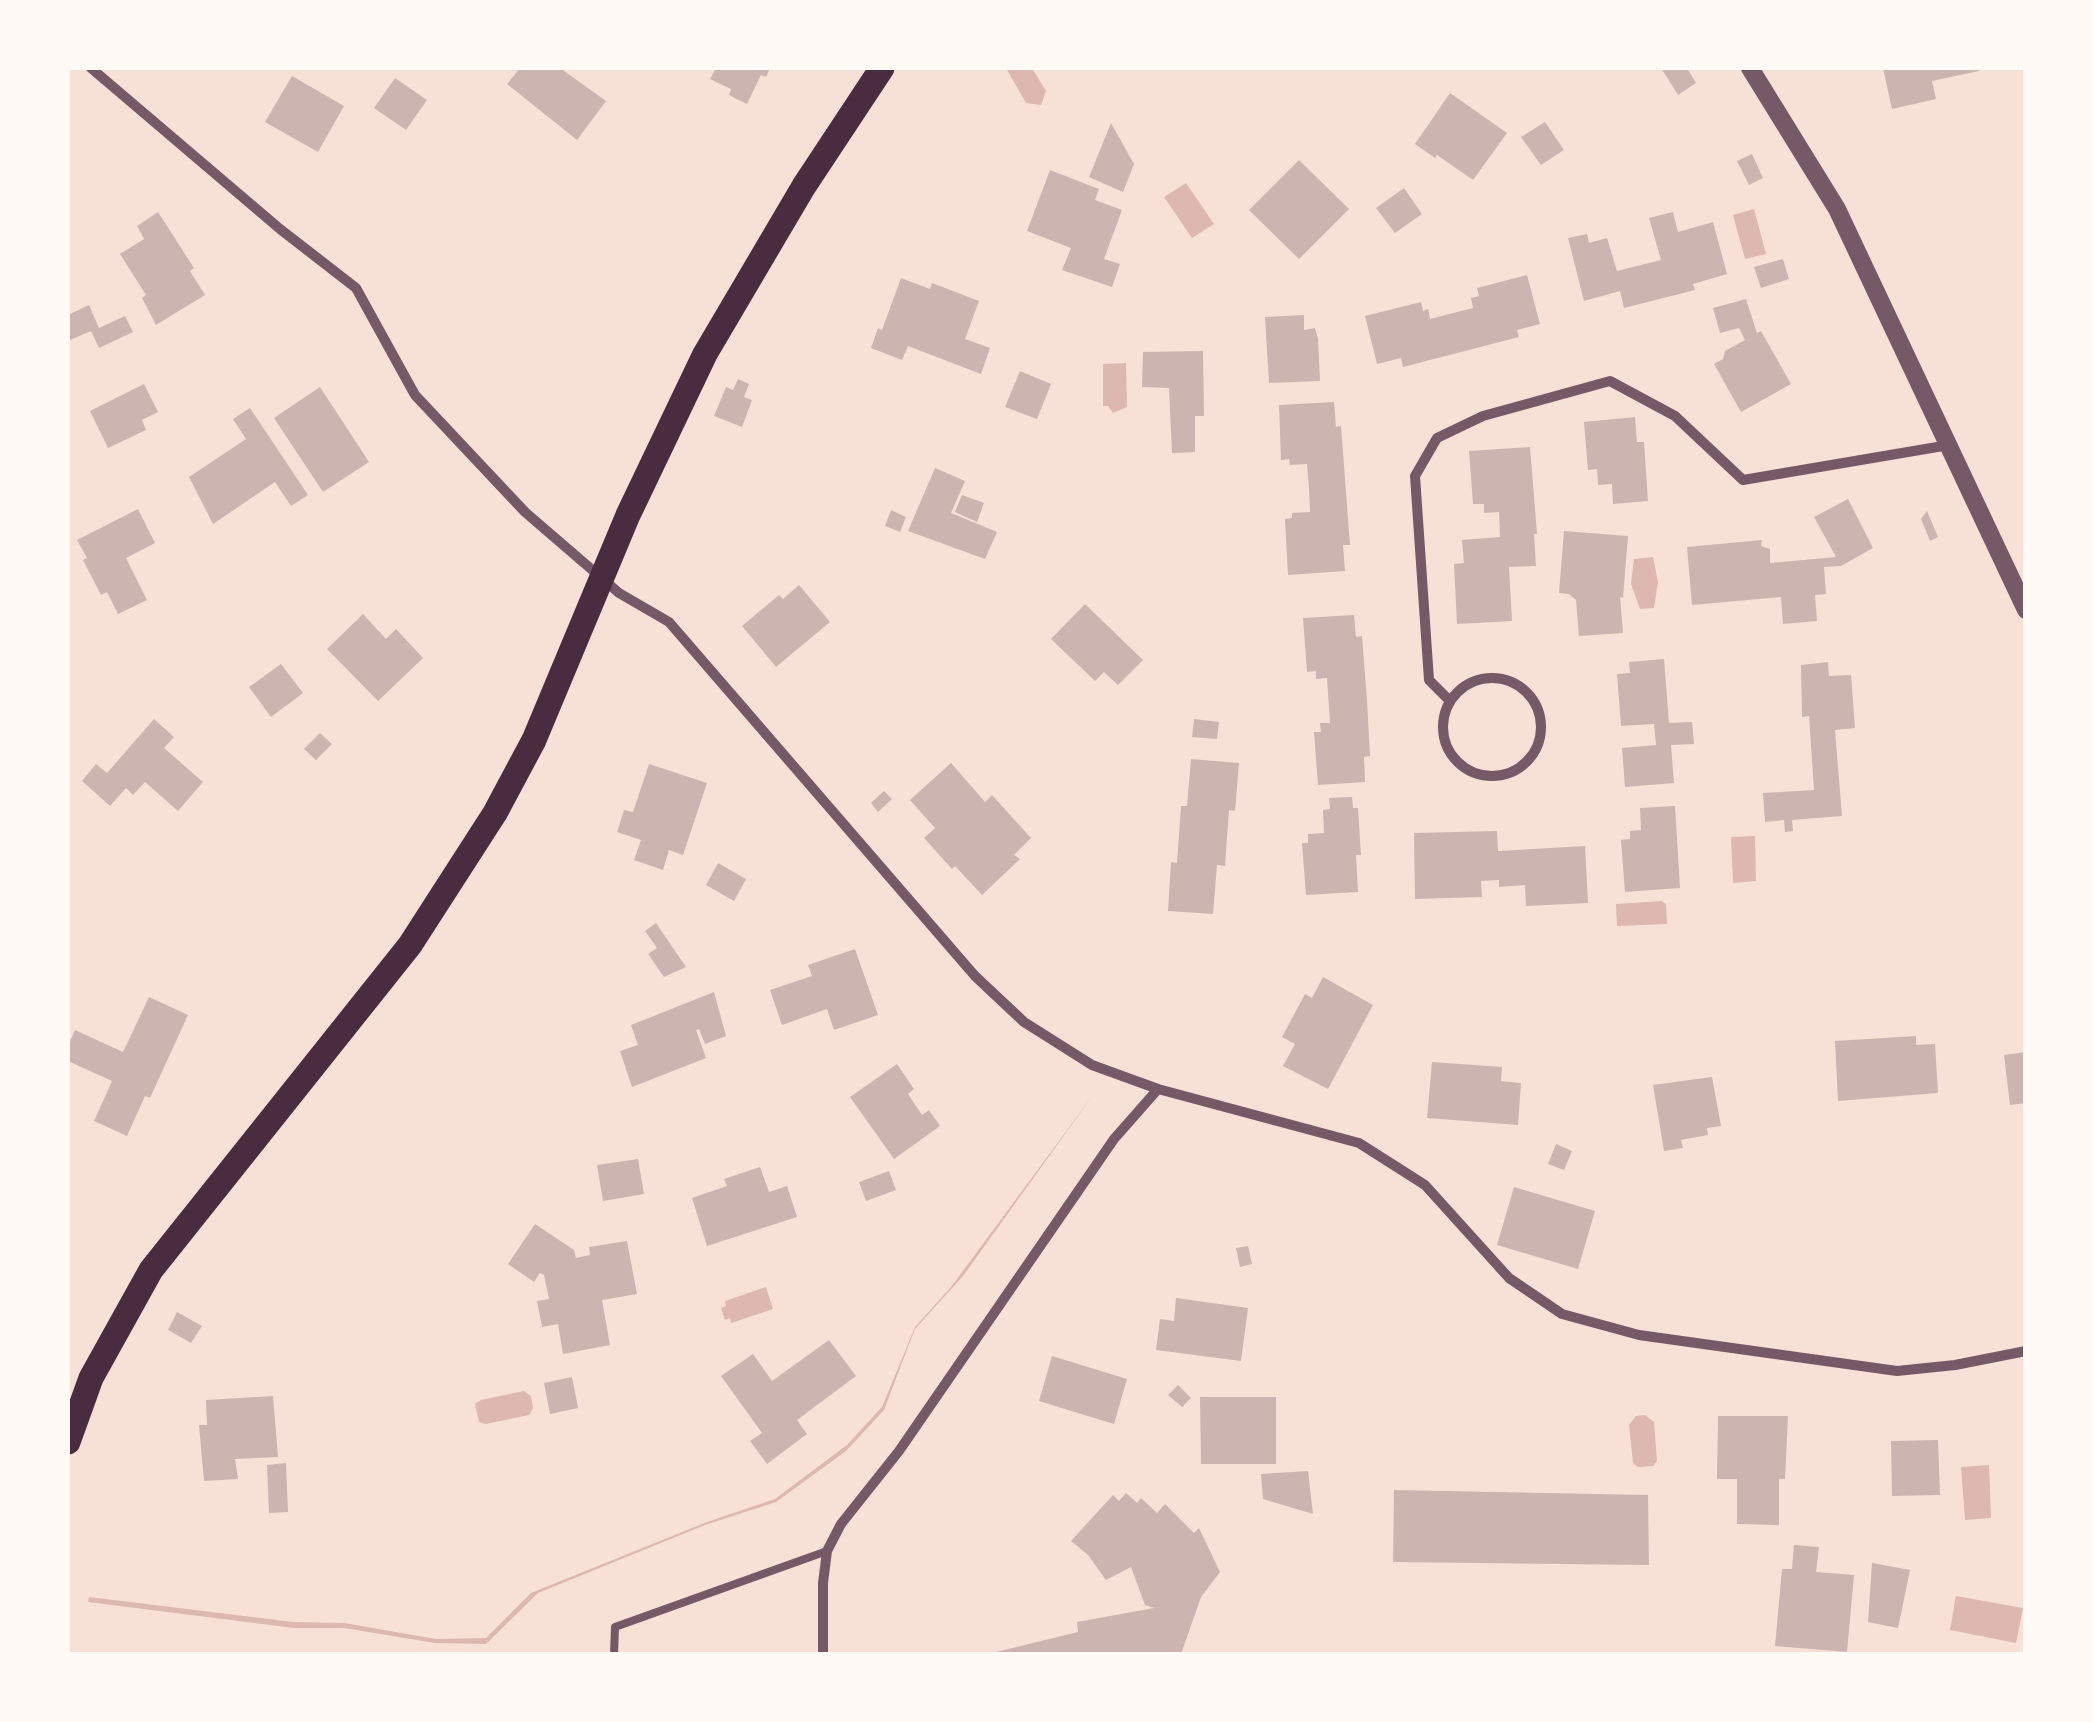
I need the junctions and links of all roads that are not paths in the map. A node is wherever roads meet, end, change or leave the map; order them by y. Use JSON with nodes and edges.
{"nodes":[{"id":1,"x":91,"y":68,"type":"edge"},
{"id":2,"x":882,"y":68,"type":"edge"},
{"id":3,"x":1750,"y":68,"type":"edge"},
{"id":4,"x":1949,"y":445,"type":"junction"},
{"id":5,"x":601,"y":577,"type":"junction"},
{"id":6,"x":2026,"y":610,"type":"edge"},
{"id":7,"x":1450,"y":701,"type":"junction"},
{"id":8,"x":1158,"y":1090,"type":"junction"},
{"id":9,"x":2026,"y":1351,"type":"edge"},
{"id":10,"x":68,"y":1442,"type":"edge"},
{"id":11,"x":828,"y":1551,"type":"junction"},
{"id":12,"x":614,"y":1654,"type":"edge"},
{"id":13,"x":823,"y":1654,"type":"edge"}],
"edges":[{"from":1,"to":5,"type":"street"},
{"from":2,"to":5,"type":"main road"},
{"from":3,"to":4,"type":"street"},
{"from":4,"to":6,"type":"street"},
{"from":4,"to":7,"type":"street"},
{"from":5,"to":8,"type":"street"},
{"from":5,"to":10,"type":"main road"},
{"from":7,"to":7,"type":"street"},
{"from":8,"to":9,"type":"street"},
{"from":8,"to":11,"type":"street"},
{"from":11,"to":12,"type":"lane"},
{"from":11,"to":13,"type":"street"}]}
